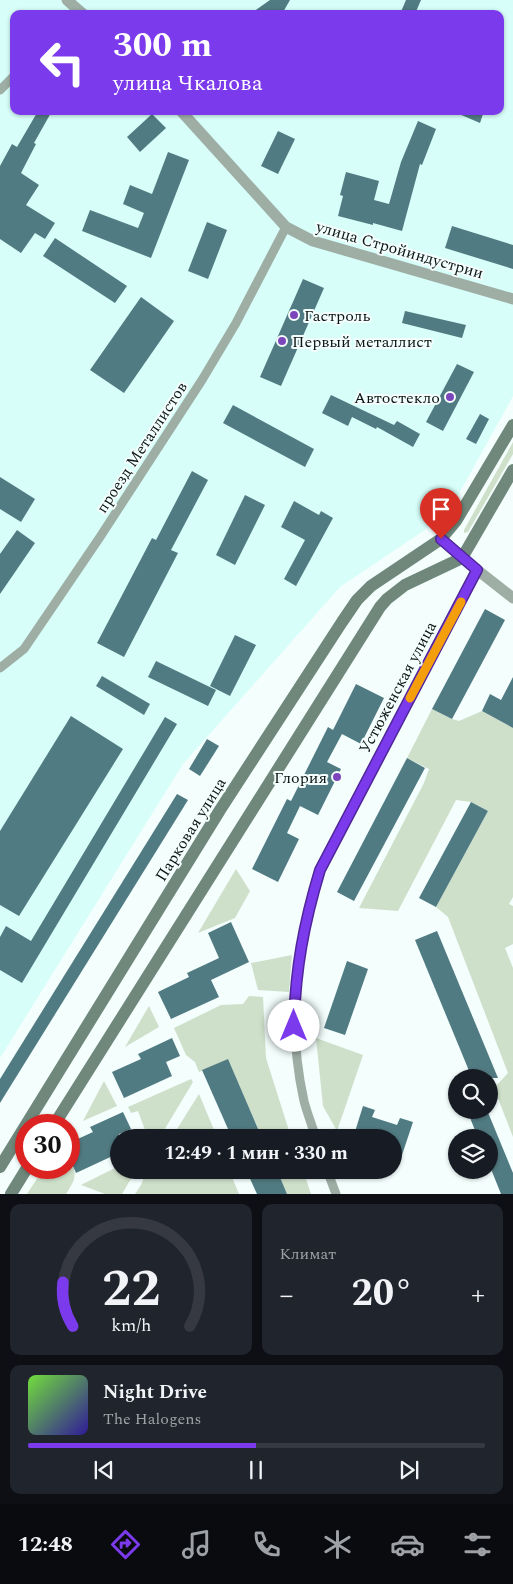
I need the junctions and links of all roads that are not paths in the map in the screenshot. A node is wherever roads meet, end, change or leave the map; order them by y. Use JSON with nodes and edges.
{"nodes":[{"id":1,"x":67,"y":0,"type":"edge"},
{"id":2,"x":78,"y":10,"type":"edge"},
{"id":3,"x":10,"y":80,"type":"edge"},
{"id":4,"x":0,"y":90,"type":"edge"},
{"id":5,"x":185,"y":115,"type":"edge"},
{"id":6,"x":286,"y":227,"type":"junction"},
{"id":7,"x":513,"y":298,"type":"edge"},
{"id":8,"x":513,"y":425,"type":"edge"},
{"id":9,"x":513,"y":470,"type":"edge"},
{"id":10,"x":441,"y":539,"type":"junction"},
{"id":11,"x":462,"y":558,"type":"junction"},
{"id":12,"x":477,"y":570,"type":"junction"},
{"id":13,"x":513,"y":598,"type":"edge"},
{"id":14,"x":0,"y":668,"type":"edge"},
{"id":15,"x":61,"y":1114,"type":"edge"},
{"id":16,"x":313,"y":1129,"type":"edge"},
{"id":17,"x":0,"y":1167,"type":"edge"},
{"id":18,"x":21,"y":1179,"type":"edge"},
{"id":19,"x":330,"y":1179,"type":"edge"},
{"id":20,"x":11,"y":1194,"type":"edge"},
{"id":21,"x":336,"y":1194,"type":"edge"}],
"edges":[{"from":1,"to":2,"type":"street"},
{"from":3,"to":4,"type":"street"},
{"from":5,"to":6,"type":"street","name":"улица Стройиндустрии"},
{"from":6,"to":7,"type":"street","name":"улица Стройиндустрии"},
{"from":6,"to":14,"type":"street","name":"проезд Металлистов"},
{"from":8,"to":10,"type":"main road"},
{"from":9,"to":11,"type":"main road"},
{"from":10,"to":11,"type":"street"},
{"from":10,"to":17,"type":"main road","name":"Парковая улица"},
{"from":11,"to":12,"type":"street"},
{"from":11,"to":15,"type":"main road"},
{"from":12,"to":13,"type":"street"},
{"from":12,"to":16,"type":"street","name":"Устюженская улица"},
{"from":18,"to":20,"type":"main road"},
{"from":19,"to":21,"type":"street"}]}
